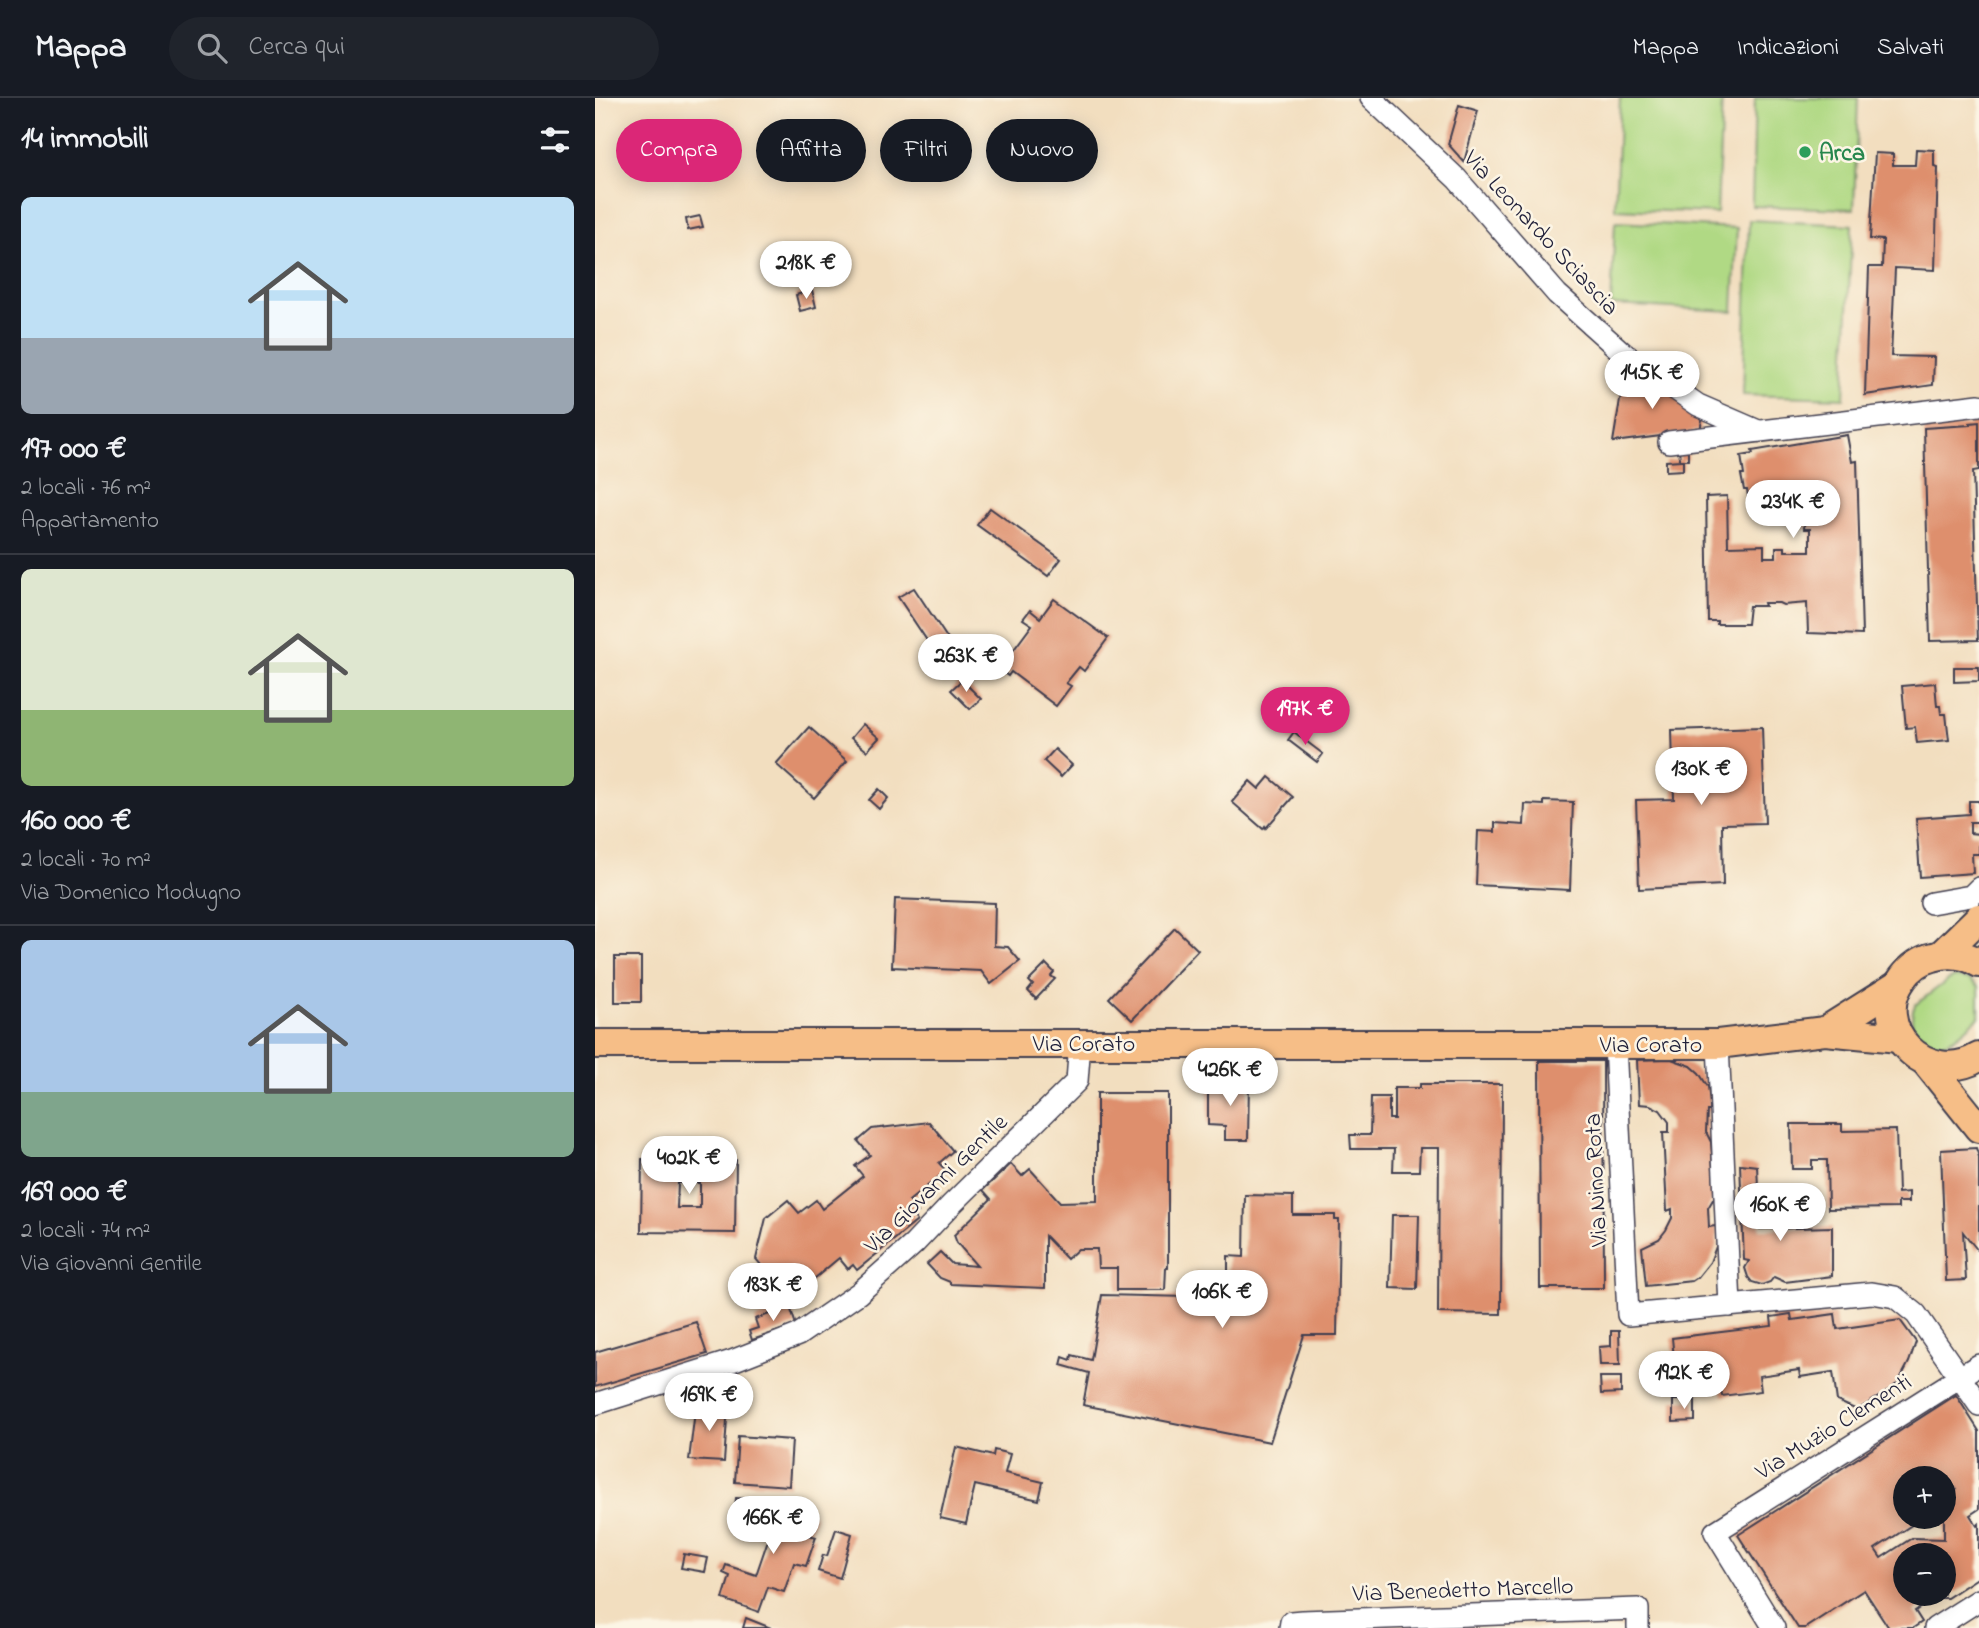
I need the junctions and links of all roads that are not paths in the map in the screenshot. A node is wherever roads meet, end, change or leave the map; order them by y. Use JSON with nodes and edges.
{"nodes":[{"id":1,"x":1371,"y":98,"type":"edge"},
{"id":2,"x":1979,"y":405,"type":"edge"},
{"id":3,"x":1758,"y":430,"type":"junction"},
{"id":4,"x":1669,"y":442,"type":"dead end"},
{"id":5,"x":1979,"y":888,"type":"edge"},
{"id":6,"x":1931,"y":903,"type":"dead end"},
{"id":7,"x":1979,"y":918,"type":"edge"},
{"id":8,"x":1942,"y":954,"type":"junction"},
{"id":9,"x":1979,"y":963,"type":"edge"},
{"id":10,"x":1898,"y":985,"type":"junction"},
{"id":11,"x":1825,"y":1031,"type":"junction"},
{"id":12,"x":1899,"y":1038,"type":"junction"},
{"id":13,"x":595,"y":1044,"type":"edge"},
{"id":14,"x":1080,"y":1044,"type":"junction"},
{"id":15,"x":1615,"y":1044,"type":"junction"},
{"id":16,"x":1718,"y":1044,"type":"junction"},
{"id":17,"x":1927,"y":1063,"type":"junction"},
{"id":18,"x":1977,"y":1067,"type":"edge"},
{"id":19,"x":1979,"y":1129,"type":"edge"},
{"id":20,"x":1730,"y":1306,"type":"junction"},
{"id":21,"x":1979,"y":1365,"type":"edge"},
{"id":22,"x":1961,"y":1376,"type":"junction"},
{"id":23,"x":595,"y":1404,"type":"edge"},
{"id":24,"x":1979,"y":1405,"type":"edge"},
{"id":25,"x":1979,"y":1600,"type":"edge"},
{"id":26,"x":1638,"y":1618,"type":"edge"},
{"id":27,"x":1291,"y":1625,"type":"edge"},
{"id":28,"x":1774,"y":1628,"type":"edge"},
{"id":29,"x":1935,"y":1628,"type":"edge"}],
"edges":[{"from":1,"to":3,"type":"street","name":"Via Leonardo Sciascia"},
{"from":2,"to":3,"type":"street"},
{"from":3,"to":4,"type":"street"},
{"from":5,"to":6,"type":"street"},
{"from":7,"to":8,"type":"main road","name":"Via Corato"},
{"from":8,"to":9,"type":"main road"},
{"from":8,"to":10,"type":"main road","name":"Via Corato"},
{"from":10,"to":11,"type":"main road","name":"Via Corato"},
{"from":10,"to":12,"type":"main road"},
{"from":11,"to":12,"type":"main road","name":"Via Corato"},
{"from":11,"to":16,"type":"main road","name":"Via Corato"},
{"from":12,"to":17,"type":"main road"},
{"from":13,"to":14,"type":"main road","name":"Via Corato"},
{"from":14,"to":15,"type":"main road","name":"Via Corato"},
{"from":14,"to":23,"type":"street","name":"Via Giovanni Gentile"},
{"from":15,"to":16,"type":"main road","name":"Via Corato"},
{"from":15,"to":20,"type":"street","name":"Via Nino Rota"},
{"from":16,"to":20,"type":"street"},
{"from":17,"to":18,"type":"main road"},
{"from":17,"to":19,"type":"main road"},
{"from":20,"to":22,"type":"street"},
{"from":21,"to":22,"type":"street","name":"Via Muzio Clementi"},
{"from":22,"to":24,"type":"street"},
{"from":22,"to":28,"type":"street","name":"Via Muzio Clementi"},
{"from":25,"to":29,"type":"street"},
{"from":26,"to":27,"type":"street","name":"Via Benedetto Marcello"}]}
